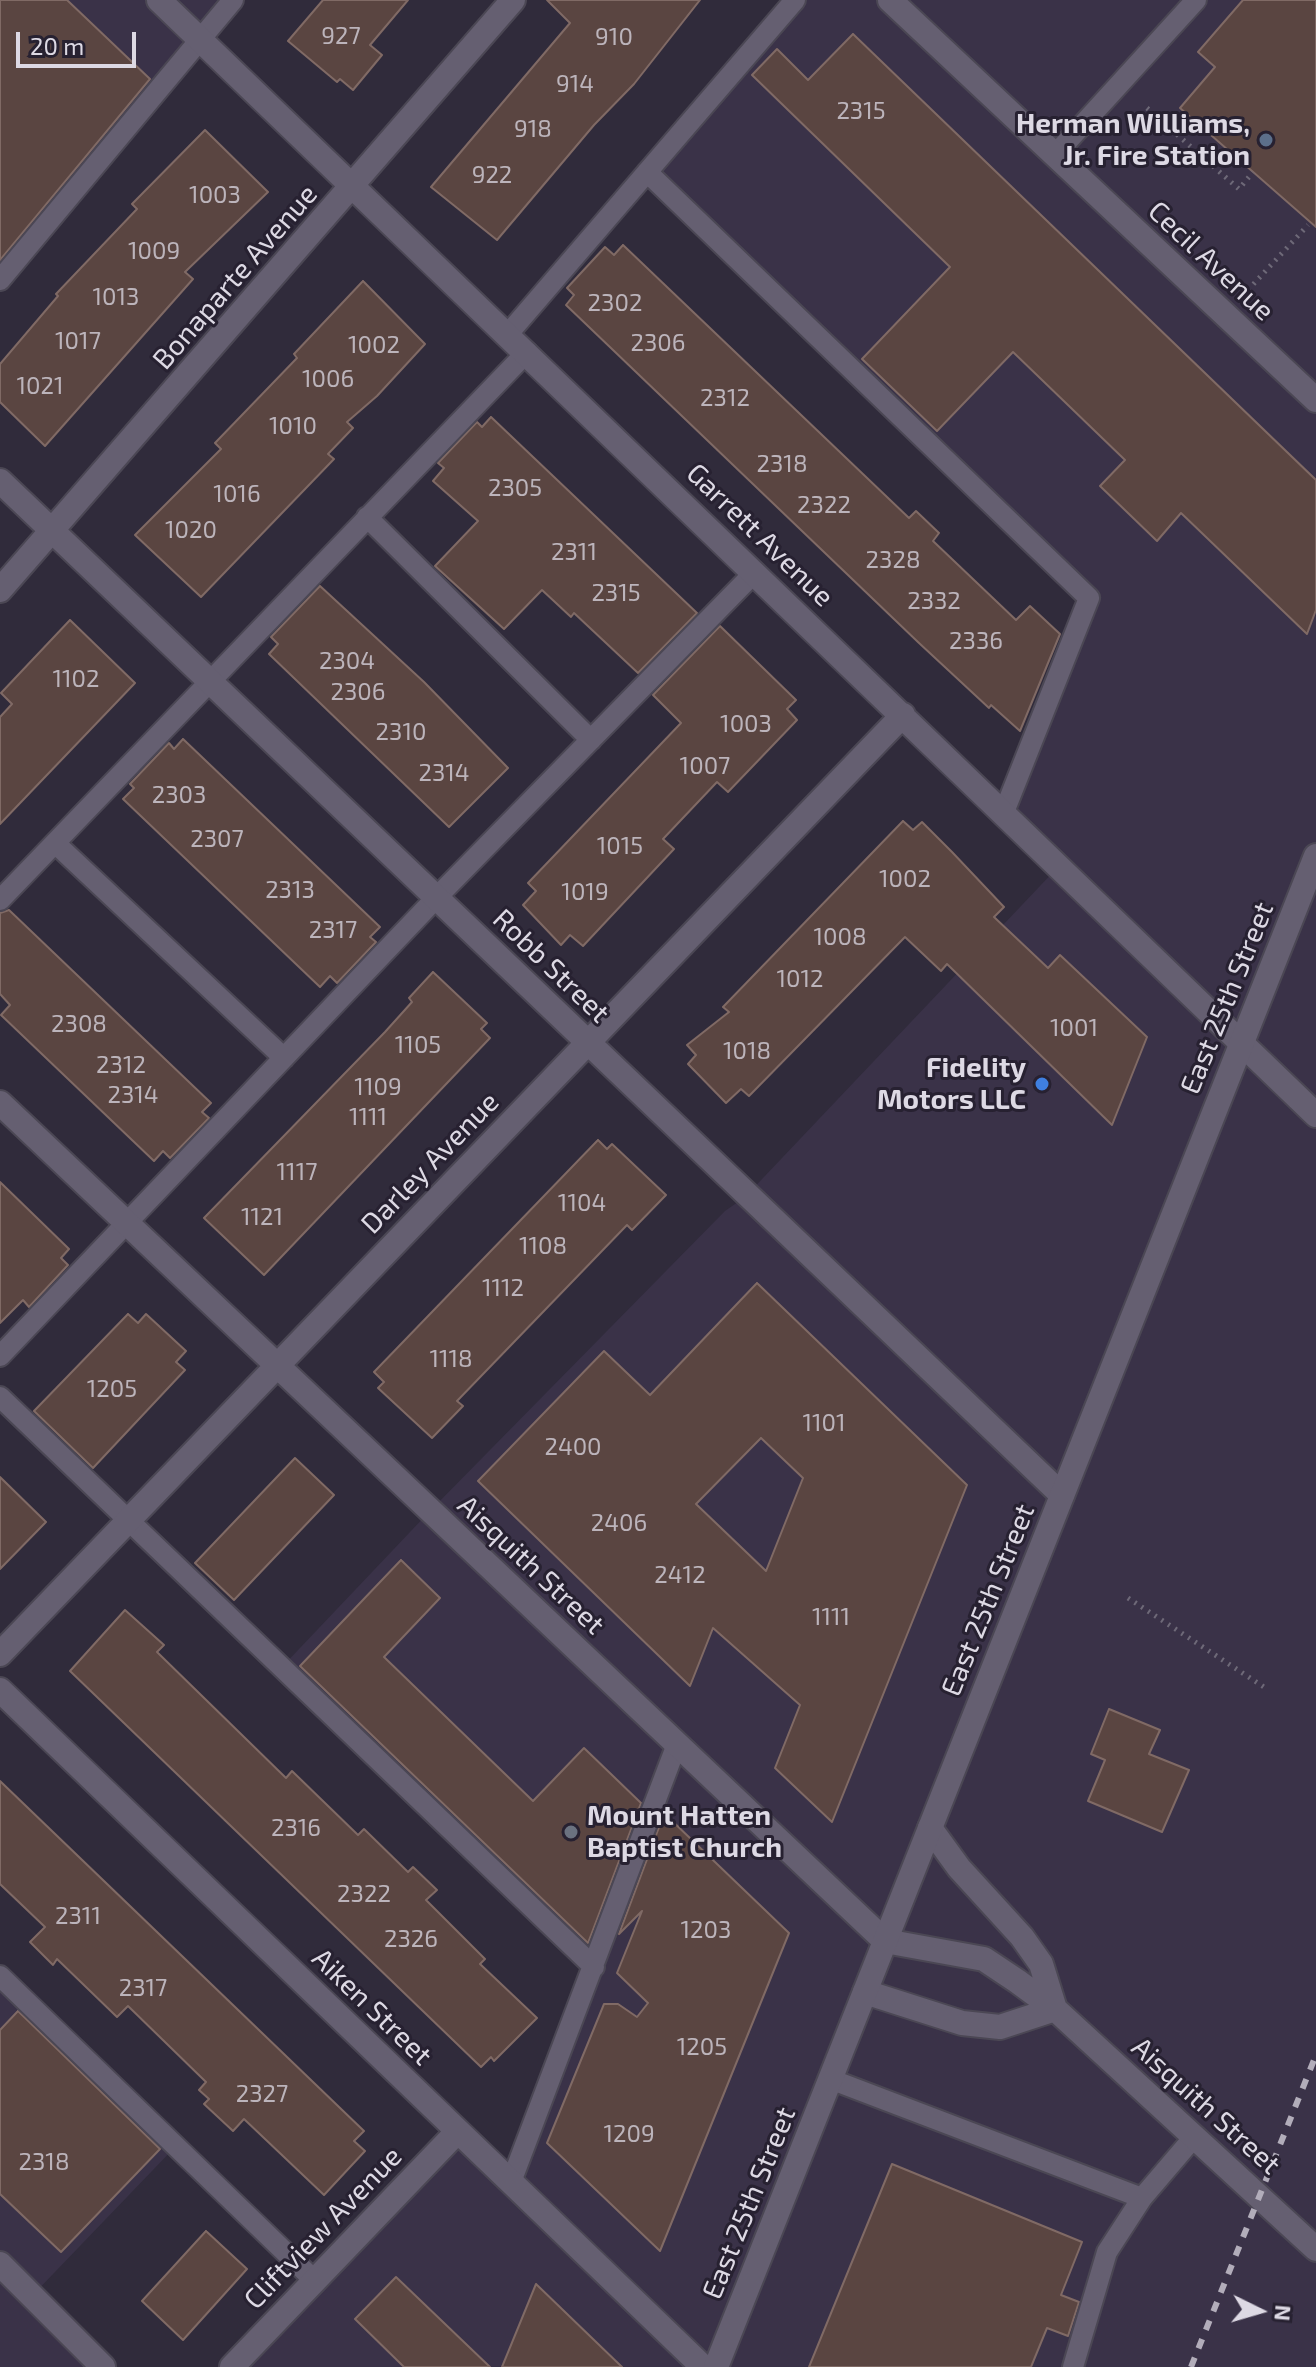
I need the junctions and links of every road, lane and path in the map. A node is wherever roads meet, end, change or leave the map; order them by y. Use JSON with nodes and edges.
{"nodes":[{"id":1,"x":159,"y":0,"type":"edge"},
{"id":2,"x":233,"y":0,"type":"edge"},
{"id":3,"x":513,"y":0,"type":"edge"},
{"id":4,"x":795,"y":0,"type":"edge"},
{"id":5,"x":890,"y":0,"type":"edge"},
{"id":6,"x":1196,"y":0,"type":"edge"},
{"id":7,"x":200,"y":39,"type":"junction"},
{"id":8,"x":1147,"y":108,"type":"dead end"},
{"id":9,"x":1054,"y":156,"type":"junction"},
{"id":10,"x":647,"y":172,"type":"junction"},
{"id":11,"x":1253,"y":172,"type":"dead end"},
{"id":12,"x":354,"y":185,"type":"junction"},
{"id":13,"x":1308,"y":225,"type":"dead end"},
{"id":14,"x":0,"y":280,"type":"edge"},
{"id":15,"x":1248,"y":290,"type":"dead end"},
{"id":16,"x":508,"y":334,"type":"junction"},
{"id":17,"x":527,"y":352,"type":"junction"},
{"id":18,"x":1316,"y":400,"type":"edge"},
{"id":19,"x":0,"y":481,"type":"edge"},
{"id":20,"x":367,"y":517,"type":"junction"},
{"id":21,"x":53,"y":533,"type":"junction"},
{"id":22,"x":755,"y":572,"type":"junction"},
{"id":23,"x":0,"y":590,"type":"edge"},
{"id":24,"x":210,"y":681,"type":"junction"},
{"id":25,"x":903,"y":715,"type":"junction"},
{"id":26,"x":591,"y":740,"type":"junction"},
{"id":27,"x":1004,"y":812,"type":"junction"},
{"id":28,"x":55,"y":843,"type":"junction"},
{"id":29,"x":1316,"y":856,"type":"edge"},
{"id":30,"x":436,"y":898,"type":"junction"},
{"id":31,"x":0,"y":900,"type":"edge"},
{"id":32,"x":588,"y":1042,"type":"junction"},
{"id":33,"x":1242,"y":1043,"type":"junction"},
{"id":34,"x":284,"y":1058,"type":"junction"},
{"id":35,"x":0,"y":1103,"type":"edge"},
{"id":36,"x":1316,"y":1115,"type":"edge"},
{"id":37,"x":126,"y":1222,"type":"junction"},
{"id":38,"x":0,"y":1356,"type":"edge"},
{"id":39,"x":277,"y":1365,"type":"junction"},
{"id":40,"x":0,"y":1397,"type":"edge"},
{"id":41,"x":1062,"y":1495,"type":"junction"},
{"id":42,"x":128,"y":1521,"type":"junction"},
{"id":43,"x":1128,"y":1598,"type":"dead end"},
{"id":44,"x":0,"y":1654,"type":"edge"},
{"id":45,"x":1267,"y":1689,"type":"dead end"},
{"id":46,"x":0,"y":1690,"type":"edge"},
{"id":47,"x":677,"y":1744,"type":"junction"},
{"id":48,"x":930,"y":1828,"type":"junction"},
{"id":49,"x":885,"y":1941,"type":"junction"},
{"id":50,"x":594,"y":1967,"type":"junction"},
{"id":51,"x":0,"y":1976,"type":"edge"},
{"id":52,"x":865,"y":1992,"type":"junction"},
{"id":53,"x":1055,"y":2009,"type":"junction"},
{"id":54,"x":830,"y":2079,"type":"junction"},
{"id":55,"x":458,"y":2131,"type":"junction"},
{"id":56,"x":1194,"y":2137,"type":"junction"},
{"id":57,"x":511,"y":2182,"type":"junction"},
{"id":58,"x":1142,"y":2198,"type":"junction"},
{"id":59,"x":1316,"y":2249,"type":"edge"},
{"id":60,"x":0,"y":2264,"type":"edge"},
{"id":61,"x":315,"y":2281,"type":"junction"},
{"id":62,"x":103,"y":2367,"type":"edge"},
{"id":63,"x":232,"y":2367,"type":"edge"},
{"id":64,"x":703,"y":2367,"type":"edge"},
{"id":65,"x":716,"y":2367,"type":"edge"},
{"id":66,"x":1073,"y":2367,"type":"edge"}],
"edges":[{"from":1,"to":7,"type":"street","name":"Garrett Avenue"},
{"from":2,"to":7,"type":"lane"},
{"from":3,"to":12,"type":"street","name":"Bonaparte Avenue"},
{"from":4,"to":10,"type":"lane"},
{"from":5,"to":9,"type":"street","name":"Cecil Avenue"},
{"from":6,"to":9,"type":"lane"},
{"from":7,"to":12,"type":"street","name":"Garrett Avenue"},
{"from":7,"to":14,"type":"lane"},
{"from":8,"to":11,"type":"path"},
{"from":9,"to":18,"type":"street","name":"Cecil Avenue"},
{"from":10,"to":16,"type":"lane"},
{"from":10,"to":27,"type":"lane"},
{"from":12,"to":16,"type":"street","name":"Garrett Avenue"},
{"from":12,"to":21,"type":"street","name":"Bonaparte Avenue"},
{"from":13,"to":15,"type":"path"},
{"from":16,"to":17,"type":"street","name":"Garrett Avenue"},
{"from":17,"to":20,"type":"lane"},
{"from":17,"to":22,"type":"street","name":"Garrett Avenue"},
{"from":19,"to":21,"type":"street","name":"Robb Street"},
{"from":20,"to":24,"type":"lane"},
{"from":20,"to":26,"type":"lane"},
{"from":21,"to":23,"type":"street","name":"Bonaparte Avenue"},
{"from":21,"to":24,"type":"street","name":"Robb Street"},
{"from":22,"to":25,"type":"street","name":"Garrett Avenue"},
{"from":22,"to":26,"type":"lane"},
{"from":24,"to":28,"type":"lane"},
{"from":24,"to":30,"type":"street","name":"Robb Street"},
{"from":25,"to":27,"type":"street","name":"Garrett Avenue"},
{"from":25,"to":32,"type":"street","name":"Darley Avenue"},
{"from":26,"to":30,"type":"lane"},
{"from":27,"to":33,"type":"street","name":"Garrett Avenue"},
{"from":28,"to":31,"type":"lane"},
{"from":28,"to":34,"type":"lane"},
{"from":29,"to":33,"type":"street","name":"East 25th Street"},
{"from":30,"to":32,"type":"street","name":"Robb Street"},
{"from":30,"to":34,"type":"lane"},
{"from":32,"to":39,"type":"street","name":"Darley Avenue"},
{"from":32,"to":41,"type":"street","name":"Robb Street"},
{"from":33,"to":36,"type":"street","name":"Garrett Avenue"},
{"from":33,"to":41,"type":"street","name":"East 25th Street"},
{"from":34,"to":37,"type":"lane"},
{"from":35,"to":37,"type":"street","name":"Aisquith Street"},
{"from":37,"to":38,"type":"lane"},
{"from":37,"to":39,"type":"street","name":"Aisquith Street"},
{"from":39,"to":42,"type":"street","name":"Darley Avenue"},
{"from":39,"to":47,"type":"street","name":"Aisquith Street"},
{"from":40,"to":42,"type":"lane"},
{"from":41,"to":48,"type":"street","name":"East 25th Street"},
{"from":42,"to":44,"type":"street","name":"Darley Avenue"},
{"from":42,"to":50,"type":"lane"},
{"from":43,"to":45,"type":"path"},
{"from":46,"to":55,"type":"street","name":"Aiken Street"},
{"from":47,"to":49,"type":"street","name":"Aisquith Street"},
{"from":47,"to":50,"type":"lane"},
{"from":48,"to":49,"type":"street","name":"East 25th Street"},
{"from":48,"to":53,"type":"street"},
{"from":49,"to":52,"type":"street","name":"East 25th Street"},
{"from":49,"to":53,"type":"street","name":"Aisquith Street"},
{"from":50,"to":57,"type":"lane"},
{"from":51,"to":61,"type":"lane"},
{"from":52,"to":53,"type":"street"},
{"from":52,"to":54,"type":"street","name":"East 25th Street"},
{"from":53,"to":56,"type":"street","name":"Aisquith Street"},
{"from":54,"to":58,"type":"lane"},
{"from":54,"to":65,"type":"street","name":"East 25th Street"},
{"from":55,"to":57,"type":"street","name":"Aiken Street"},
{"from":55,"to":61,"type":"street","name":"Cliftview Avenue"},
{"from":56,"to":58,"type":"lane"},
{"from":56,"to":59,"type":"street","name":"Aisquith Street"},
{"from":57,"to":64,"type":"street","name":"Aiken Street"},
{"from":58,"to":66,"type":"lane"},
{"from":60,"to":62,"type":"street"},
{"from":61,"to":63,"type":"street","name":"Cliftview Avenue"}]}
